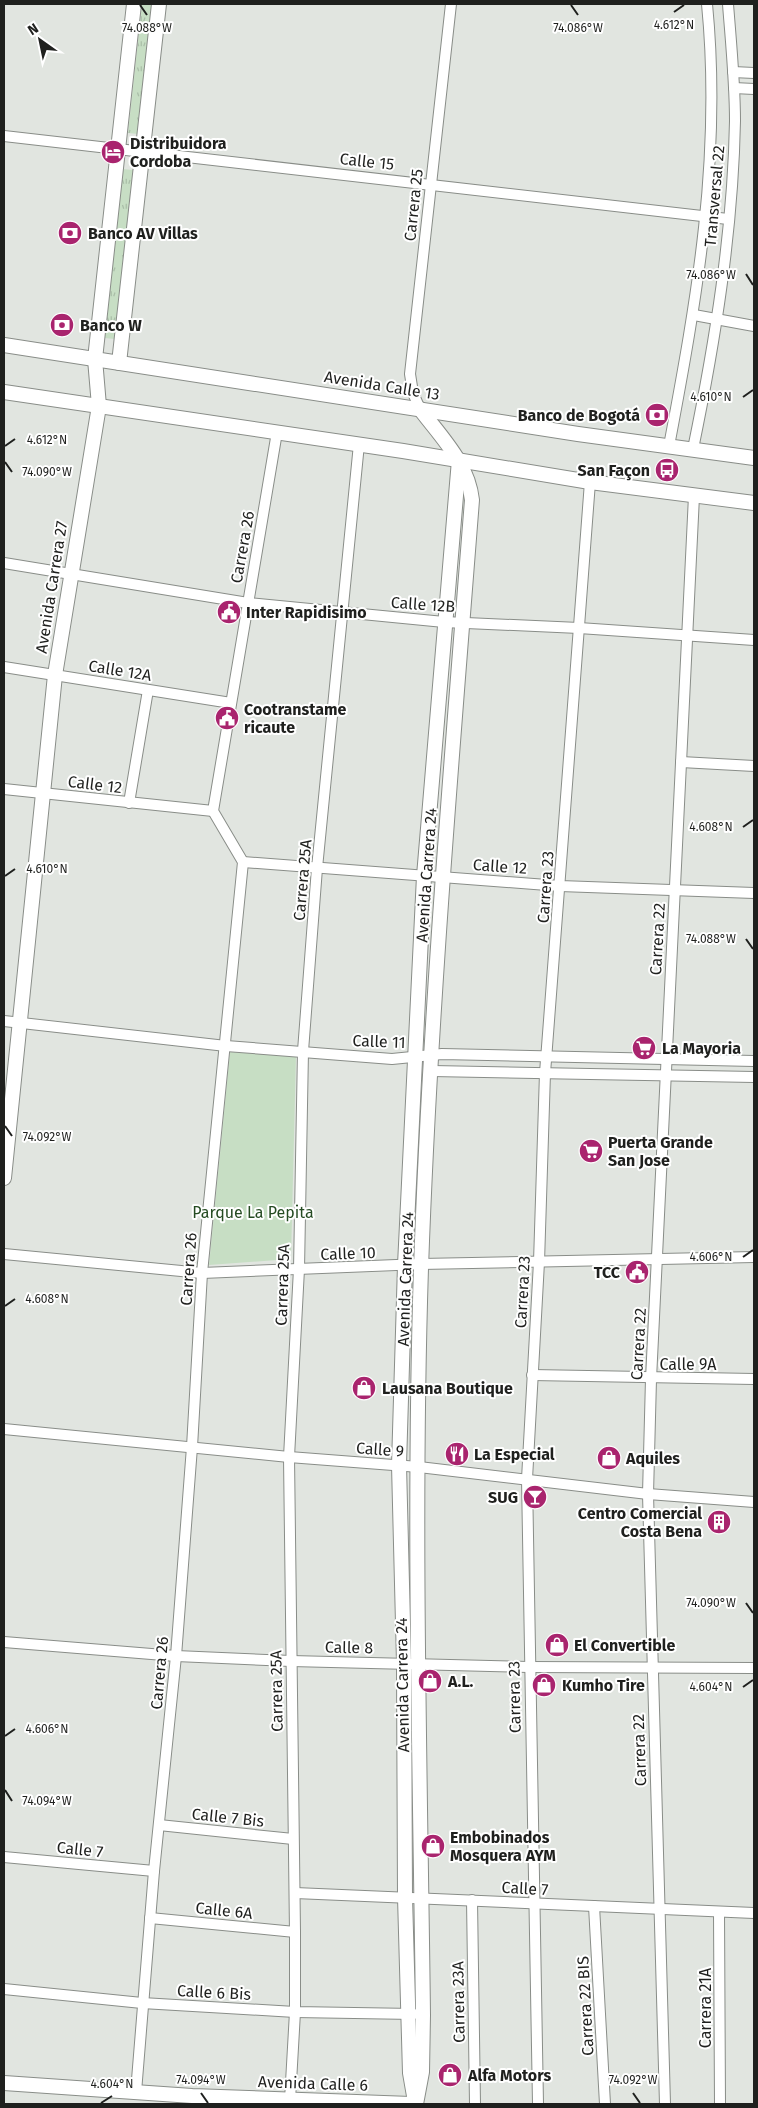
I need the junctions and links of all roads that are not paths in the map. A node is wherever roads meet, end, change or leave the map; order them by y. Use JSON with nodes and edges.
{"nodes":[{"id":1,"x":134,"y":4,"type":"edge"},
{"id":2,"x":159,"y":4,"type":"edge"},
{"id":3,"x":451,"y":4,"type":"edge"},
{"id":4,"x":707,"y":4,"type":"edge"},
{"id":5,"x":728,"y":4,"type":"edge"},
{"id":6,"x":734,"y":72,"type":"junction"},
{"id":7,"x":754,"y":73,"type":"edge"},
{"id":8,"x":734,"y":88,"type":"junction"},
{"id":9,"x":754,"y":88,"type":"edge"},
{"id":10,"x":4,"y":136,"type":"edge"},
{"id":11,"x":118,"y":148,"type":"junction"},
{"id":12,"x":142,"y":151,"type":"junction"},
{"id":13,"x":431,"y":183,"type":"junction"},
{"id":14,"x":706,"y":216,"type":"junction"},
{"id":15,"x":728,"y":218,"type":"junction"},
{"id":16,"x":694,"y":314,"type":"junction"},
{"id":17,"x":716,"y":319,"type":"junction"},
{"id":18,"x":754,"y":326,"type":"edge"},
{"id":19,"x":4,"y":345,"type":"edge"},
{"id":20,"x":95,"y":359,"type":"junction"},
{"id":21,"x":119,"y":363,"type":"junction"},
{"id":22,"x":4,"y":392,"type":"edge"},
{"id":23,"x":99,"y":406,"type":"junction"},
{"id":24,"x":420,"y":409,"type":"junction"},
{"id":25,"x":276,"y":437,"type":"junction"},
{"id":26,"x":359,"y":444,"type":"junction"},
{"id":27,"x":670,"y":446,"type":"junction"},
{"id":28,"x":693,"y":449,"type":"junction"},
{"id":29,"x":754,"y":458,"type":"edge"},
{"id":30,"x":459,"y":460,"type":"junction"},
{"id":31,"x":590,"y":482,"type":"junction"},
{"id":32,"x":694,"y":496,"type":"junction"},
{"id":33,"x":754,"y":503,"type":"edge"},
{"id":34,"x":4,"y":563,"type":"edge"},
{"id":35,"x":71,"y":574,"type":"junction"},
{"id":36,"x":248,"y":603,"type":"junction"},
{"id":37,"x":342,"y":613,"type":"junction"},
{"id":38,"x":444,"y":622,"type":"junction"},
{"id":39,"x":462,"y":622,"type":"junction"},
{"id":40,"x":579,"y":628,"type":"junction"},
{"id":41,"x":687,"y":636,"type":"junction"},
{"id":42,"x":754,"y":640,"type":"edge"},
{"id":43,"x":4,"y":667,"type":"edge"},
{"id":44,"x":55,"y":675,"type":"junction"},
{"id":45,"x":148,"y":690,"type":"junction"},
{"id":46,"x":231,"y":703,"type":"junction"},
{"id":47,"x":437,"y":706,"type":"junction"},
{"id":48,"x":456,"y":708,"type":"junction"},
{"id":49,"x":681,"y":762,"type":"junction"},
{"id":50,"x":754,"y":766,"type":"edge"},
{"id":51,"x":4,"y":789,"type":"edge"},
{"id":52,"x":42,"y":793,"type":"junction"},
{"id":53,"x":129,"y":803,"type":"junction"},
{"id":54,"x":212,"y":811,"type":"junction"},
{"id":55,"x":243,"y":862,"type":"junction"},
{"id":56,"x":318,"y":868,"type":"junction"},
{"id":57,"x":424,"y":876,"type":"junction"},
{"id":58,"x":442,"y":878,"type":"junction"},
{"id":59,"x":560,"y":886,"type":"junction"},
{"id":60,"x":675,"y":890,"type":"junction"},
{"id":61,"x":754,"y":893,"type":"edge"},
{"id":62,"x":4,"y":1021,"type":"edge"},
{"id":63,"x":19,"y":1022,"type":"junction"},
{"id":64,"x":226,"y":1046,"type":"junction"},
{"id":65,"x":303,"y":1051,"type":"junction"},
{"id":66,"x":433,"y":1054,"type":"junction"},
{"id":67,"x":548,"y":1056,"type":"junction"},
{"id":68,"x":415,"y":1057,"type":"junction"},
{"id":69,"x":667,"y":1058,"type":"junction"},
{"id":70,"x":754,"y":1061,"type":"edge"},
{"id":71,"x":432,"y":1072,"type":"junction"},
{"id":72,"x":545,"y":1073,"type":"junction"},
{"id":73,"x":666,"y":1075,"type":"junction"},
{"id":74,"x":754,"y":1077,"type":"edge"},
{"id":75,"x":4,"y":1178,"type":"edge"},
{"id":76,"x":4,"y":1254,"type":"edge"},
{"id":77,"x":754,"y":1257,"type":"edge"},
{"id":78,"x":657,"y":1258,"type":"junction"},
{"id":79,"x":539,"y":1262,"type":"junction"},
{"id":80,"x":422,"y":1264,"type":"junction"},
{"id":81,"x":405,"y":1265,"type":"junction"},
{"id":82,"x":299,"y":1270,"type":"junction"},
{"id":83,"x":202,"y":1273,"type":"junction"},
{"id":84,"x":532,"y":1375,"type":"junction"},
{"id":85,"x":651,"y":1379,"type":"junction"},
{"id":86,"x":754,"y":1379,"type":"edge"},
{"id":87,"x":4,"y":1429,"type":"edge"},
{"id":88,"x":192,"y":1447,"type":"junction"},
{"id":89,"x":289,"y":1457,"type":"junction"},
{"id":90,"x":399,"y":1465,"type":"junction"},
{"id":91,"x":417,"y":1466,"type":"junction"},
{"id":92,"x":527,"y":1479,"type":"junction"},
{"id":93,"x":648,"y":1494,"type":"junction"},
{"id":94,"x":754,"y":1502,"type":"edge"},
{"id":95,"x":4,"y":1642,"type":"edge"},
{"id":96,"x":176,"y":1656,"type":"junction"},
{"id":97,"x":291,"y":1662,"type":"junction"},
{"id":98,"x":404,"y":1663,"type":"junction"},
{"id":99,"x":419,"y":1663,"type":"junction"},
{"id":100,"x":528,"y":1667,"type":"junction"},
{"id":101,"x":652,"y":1668,"type":"junction"},
{"id":102,"x":754,"y":1668,"type":"edge"},
{"id":103,"x":159,"y":1825,"type":"junction"},
{"id":104,"x":293,"y":1839,"type":"junction"},
{"id":105,"x":4,"y":1856,"type":"edge"},
{"id":106,"x":154,"y":1871,"type":"junction"},
{"id":107,"x":294,"y":1893,"type":"junction"},
{"id":108,"x":404,"y":1897,"type":"junction"},
{"id":109,"x":421,"y":1898,"type":"junction"},
{"id":110,"x":472,"y":1900,"type":"junction"},
{"id":111,"x":533,"y":1903,"type":"junction"},
{"id":112,"x":594,"y":1906,"type":"junction"},
{"id":113,"x":661,"y":1909,"type":"junction"},
{"id":114,"x":719,"y":1912,"type":"junction"},
{"id":115,"x":754,"y":1913,"type":"edge"},
{"id":116,"x":150,"y":1918,"type":"junction"},
{"id":117,"x":295,"y":1932,"type":"junction"},
{"id":118,"x":4,"y":1989,"type":"edge"},
{"id":119,"x":142,"y":2003,"type":"junction"},
{"id":120,"x":295,"y":2012,"type":"junction"},
{"id":121,"x":408,"y":2014,"type":"junction"},
{"id":122,"x":423,"y":2015,"type":"junction"},
{"id":123,"x":4,"y":2083,"type":"edge"},
{"id":124,"x":136,"y":2092,"type":"junction"},
{"id":125,"x":290,"y":2100,"type":"junction"},
{"id":126,"x":411,"y":2104,"type":"edge"},
{"id":127,"x":416,"y":2104,"type":"edge"},
{"id":128,"x":475,"y":2104,"type":"edge"},
{"id":129,"x":538,"y":2104,"type":"edge"},
{"id":130,"x":605,"y":2104,"type":"edge"},
{"id":131,"x":666,"y":2104,"type":"edge"},
{"id":132,"x":720,"y":2104,"type":"edge"}],
"edges":[{"from":1,"to":11,"type":"main road","name":"Avenida Carrera 27"},
{"from":2,"to":12,"type":"main road"},
{"from":3,"to":13,"type":"street","name":"Carrera 25"},
{"from":4,"to":14,"type":"street","name":"Transversal 22"},
{"from":5,"to":6,"type":"street","name":"Transversal 22"},
{"from":6,"to":7,"type":"street"},
{"from":6,"to":8,"type":"street","name":"Transversal 22"},
{"from":8,"to":9,"type":"street"},
{"from":8,"to":15,"type":"street","name":"Transversal 22"},
{"from":10,"to":11,"type":"street","name":"Calle 15"},
{"from":11,"to":12,"type":"street","name":"Calle 15"},
{"from":11,"to":20,"type":"main road","name":"Avenida Carrera 27"},
{"from":12,"to":13,"type":"street","name":"Calle 15"},
{"from":12,"to":21,"type":"main road"},
{"from":13,"to":14,"type":"street","name":"Calle 15"},
{"from":13,"to":24,"type":"street","name":"Carrera 25"},
{"from":14,"to":15,"type":"street","name":"Calle 15"},
{"from":14,"to":16,"type":"street","name":"Transversal 22"},
{"from":15,"to":17,"type":"street","name":"Transversal 22"},
{"from":16,"to":17,"type":"street"},
{"from":16,"to":27,"type":"street","name":"Transversal 22"},
{"from":17,"to":18,"type":"street"},
{"from":17,"to":28,"type":"street","name":"Transversal 22"},
{"from":19,"to":20,"type":"main road","name":"Avenida Calle 13"},
{"from":20,"to":21,"type":"main road","name":"Avenida Calle 13"},
{"from":20,"to":23,"type":"main road","name":"Avenida Carrera 27"},
{"from":21,"to":24,"type":"main road","name":"Avenida Calle 13"},
{"from":22,"to":23,"type":"main road"},
{"from":23,"to":25,"type":"main road"},
{"from":23,"to":35,"type":"main road","name":"Avenida Carrera 27"},
{"from":24,"to":27,"type":"main road","name":"Avenida Calle 13"},
{"from":24,"to":30,"type":"main road","name":"Avenida Carrera 24"},
{"from":25,"to":26,"type":"main road"},
{"from":25,"to":36,"type":"street","name":"Carrera 26"},
{"from":26,"to":30,"type":"main road"},
{"from":26,"to":37,"type":"street","name":"Carrera 25A"},
{"from":27,"to":28,"type":"main road","name":"Avenida Calle 13"},
{"from":28,"to":29,"type":"main road","name":"Avenida Calle 13"},
{"from":30,"to":31,"type":"main road"},
{"from":30,"to":38,"type":"main road","name":"Avenida Carrera 24"},
{"from":30,"to":39,"type":"main road","name":"Avenida Carrera 24"},
{"from":31,"to":32,"type":"main road"},
{"from":31,"to":40,"type":"street","name":"Carrera 23"},
{"from":32,"to":33,"type":"main road"},
{"from":32,"to":41,"type":"street","name":"Carrera 22"},
{"from":34,"to":35,"type":"street","name":"Calle 12B"},
{"from":35,"to":36,"type":"street","name":"Calle 12B"},
{"from":35,"to":44,"type":"main road","name":"Avenida Carrera 27"},
{"from":36,"to":37,"type":"street","name":"Calle 12B"},
{"from":36,"to":46,"type":"street","name":"Carrera 26"},
{"from":37,"to":38,"type":"street","name":"Calle 12B"},
{"from":37,"to":56,"type":"street","name":"Carrera 25A"},
{"from":38,"to":39,"type":"street","name":"Calle 12B"},
{"from":38,"to":47,"type":"main road","name":"Avenida Carrera 24"},
{"from":39,"to":40,"type":"street","name":"Calle 12B"},
{"from":39,"to":48,"type":"main road","name":"Avenida Carrera 24"},
{"from":40,"to":41,"type":"street","name":"Calle 12B"},
{"from":40,"to":59,"type":"street","name":"Carrera 23"},
{"from":41,"to":42,"type":"street","name":"Calle 12B"},
{"from":41,"to":49,"type":"street","name":"Carrera 22"},
{"from":43,"to":44,"type":"street","name":"Calle 12A"},
{"from":44,"to":45,"type":"street","name":"Calle 12A"},
{"from":44,"to":52,"type":"main road","name":"Avenida Carrera 27"},
{"from":45,"to":46,"type":"street","name":"Calle 12A"},
{"from":45,"to":53,"type":"street"},
{"from":46,"to":54,"type":"street","name":"Carrera 26"},
{"from":47,"to":48,"type":"main road"},
{"from":47,"to":57,"type":"main road","name":"Avenida Carrera 24"},
{"from":48,"to":58,"type":"main road","name":"Avenida Carrera 24"},
{"from":49,"to":50,"type":"street"},
{"from":49,"to":60,"type":"street","name":"Carrera 22"},
{"from":51,"to":52,"type":"street","name":"Calle 12"},
{"from":52,"to":53,"type":"street","name":"Calle 12"},
{"from":52,"to":63,"type":"main road","name":"Avenida Carrera 27"},
{"from":53,"to":54,"type":"street","name":"Calle 12"},
{"from":54,"to":55,"type":"street"},
{"from":55,"to":56,"type":"street","name":"Calle 12"},
{"from":55,"to":64,"type":"street","name":"Carrera 26"},
{"from":56,"to":57,"type":"street","name":"Calle 12"},
{"from":56,"to":65,"type":"street","name":"Carrera 25A"},
{"from":57,"to":58,"type":"street","name":"Calle 12"},
{"from":57,"to":68,"type":"main road","name":"Avenida Carrera 24"},
{"from":58,"to":59,"type":"street","name":"Calle 12"},
{"from":58,"to":66,"type":"main road","name":"Avenida Carrera 24"},
{"from":59,"to":60,"type":"street","name":"Calle 12"},
{"from":59,"to":67,"type":"street","name":"Carrera 23"},
{"from":60,"to":61,"type":"street","name":"Calle 12"},
{"from":60,"to":69,"type":"street","name":"Carrera 22"},
{"from":62,"to":63,"type":"street","name":"Calle 11"},
{"from":63,"to":64,"type":"street","name":"Calle 11"},
{"from":63,"to":75,"type":"main road","name":"Avenida Carrera 27"},
{"from":64,"to":65,"type":"street","name":"Calle 11"},
{"from":64,"to":83,"type":"street","name":"Carrera 26"},
{"from":65,"to":68,"type":"street","name":"Calle 11"},
{"from":65,"to":82,"type":"street","name":"Carrera 25A"},
{"from":66,"to":67,"type":"street","name":"Calle 11"},
{"from":66,"to":68,"type":"street","name":"Calle 11"},
{"from":66,"to":71,"type":"main road","name":"Avenida Carrera 24"},
{"from":67,"to":69,"type":"street","name":"Calle 11"},
{"from":67,"to":72,"type":"street","name":"Carrera 23"},
{"from":68,"to":81,"type":"main road","name":"Avenida Carrera 24"},
{"from":69,"to":70,"type":"street","name":"Calle 11"},
{"from":69,"to":73,"type":"street","name":"Carrera 22"},
{"from":71,"to":72,"type":"street"},
{"from":71,"to":80,"type":"main road","name":"Avenida Carrera 24"},
{"from":72,"to":73,"type":"street"},
{"from":72,"to":79,"type":"street","name":"Carrera 23"},
{"from":73,"to":74,"type":"street"},
{"from":73,"to":78,"type":"street","name":"Carrera 22"},
{"from":76,"to":83,"type":"street","name":"Calle 10"},
{"from":77,"to":78,"type":"street","name":"Calle 10"},
{"from":78,"to":79,"type":"street","name":"Calle 10"},
{"from":78,"to":85,"type":"street","name":"Carrera 22"},
{"from":79,"to":80,"type":"street","name":"Calle 10"},
{"from":79,"to":84,"type":"street","name":"Carrera 23"},
{"from":80,"to":81,"type":"street","name":"Calle 10"},
{"from":80,"to":91,"type":"main road","name":"Avenida Carrera 24"},
{"from":81,"to":82,"type":"street","name":"Calle 10"},
{"from":81,"to":90,"type":"main road","name":"Avenida Carrera 24"},
{"from":82,"to":83,"type":"street","name":"Calle 10"},
{"from":82,"to":89,"type":"street","name":"Carrera 25A"},
{"from":83,"to":88,"type":"street","name":"Carrera 26"},
{"from":84,"to":85,"type":"street","name":"Calle 9A"},
{"from":84,"to":92,"type":"street","name":"Carrera 23"},
{"from":85,"to":86,"type":"street","name":"Calle 9A"},
{"from":85,"to":93,"type":"street","name":"Carrera 22"},
{"from":87,"to":88,"type":"street","name":"Calle 9"},
{"from":88,"to":89,"type":"street","name":"Calle 9"},
{"from":88,"to":96,"type":"street","name":"Carrera 26"},
{"from":89,"to":90,"type":"street","name":"Calle 9"},
{"from":89,"to":97,"type":"street","name":"Carrera 25A"},
{"from":90,"to":91,"type":"street","name":"Calle 9"},
{"from":90,"to":98,"type":"main road","name":"Avenida Carrera 24"},
{"from":91,"to":92,"type":"street","name":"Calle 9"},
{"from":91,"to":99,"type":"main road","name":"Avenida Carrera 24"},
{"from":92,"to":93,"type":"street","name":"Calle 9"},
{"from":92,"to":100,"type":"street","name":"Carrera 23"},
{"from":93,"to":94,"type":"street","name":"Calle 9"},
{"from":93,"to":101,"type":"street","name":"Carrera 22"},
{"from":95,"to":96,"type":"street","name":"Calle 8"},
{"from":96,"to":97,"type":"street","name":"Calle 8"},
{"from":96,"to":103,"type":"street","name":"Carrera 26"},
{"from":97,"to":98,"type":"street","name":"Calle 8"},
{"from":97,"to":104,"type":"street","name":"Carrera 25A"},
{"from":98,"to":99,"type":"street","name":"Calle 8"},
{"from":98,"to":108,"type":"main road","name":"Avenida Carrera 24"},
{"from":99,"to":100,"type":"street","name":"Calle 8"},
{"from":99,"to":109,"type":"main road","name":"Avenida Carrera 24"},
{"from":100,"to":101,"type":"street","name":"Calle 8"},
{"from":100,"to":111,"type":"street","name":"Carrera 23"},
{"from":101,"to":102,"type":"street","name":"Calle 8"},
{"from":101,"to":113,"type":"street","name":"Carrera 22"},
{"from":103,"to":104,"type":"street","name":"Calle 7 Bis"},
{"from":103,"to":106,"type":"street","name":"Carrera 26"},
{"from":104,"to":107,"type":"street","name":"Carrera 25A"},
{"from":105,"to":106,"type":"street","name":"Calle 7"},
{"from":106,"to":116,"type":"street","name":"Carrera 26"},
{"from":107,"to":108,"type":"street","name":"Calle 7"},
{"from":107,"to":117,"type":"street","name":"Carrera 25A"},
{"from":108,"to":109,"type":"street","name":"Calle 7"},
{"from":108,"to":121,"type":"main road","name":"Avenida Carrera 24"},
{"from":109,"to":110,"type":"street","name":"Calle 7"},
{"from":109,"to":122,"type":"main road","name":"Avenida Carrera 24"},
{"from":110,"to":111,"type":"street","name":"Calle 7"},
{"from":110,"to":128,"type":"street","name":"Carrera 23A"},
{"from":111,"to":112,"type":"street","name":"Calle 7"},
{"from":111,"to":129,"type":"street","name":"Carrera 23"},
{"from":112,"to":113,"type":"street","name":"Calle 7"},
{"from":112,"to":130,"type":"street","name":"Carrera 22 BIS"},
{"from":113,"to":114,"type":"street","name":"Calle 7"},
{"from":113,"to":131,"type":"street","name":"Carrera 22"},
{"from":114,"to":115,"type":"street","name":"Calle 7"},
{"from":114,"to":132,"type":"street","name":"Carrera 21A"},
{"from":116,"to":117,"type":"street","name":"Calle 6A"},
{"from":116,"to":119,"type":"street","name":"Carrera 26"},
{"from":117,"to":120,"type":"street","name":"Carrera 25A"},
{"from":118,"to":119,"type":"street","name":"Calle 6 Bis"},
{"from":119,"to":120,"type":"street","name":"Calle 6 Bis"},
{"from":119,"to":124,"type":"street","name":"Carrera 26"},
{"from":120,"to":121,"type":"street","name":"Calle 6 Bis"},
{"from":120,"to":125,"type":"street","name":"Carrera 25A"},
{"from":121,"to":122,"type":"street","name":"Calle 6 Bis"},
{"from":121,"to":127,"type":"main road","name":"Avenida Carrera 24"},
{"from":122,"to":127,"type":"main road","name":"Avenida Carrera 24"},
{"from":123,"to":124,"type":"main road","name":"Avenida Calle 6"},
{"from":124,"to":125,"type":"main road","name":"Avenida Calle 6"},
{"from":125,"to":126,"type":"main road","name":"Avenida Calle 6"}]}
